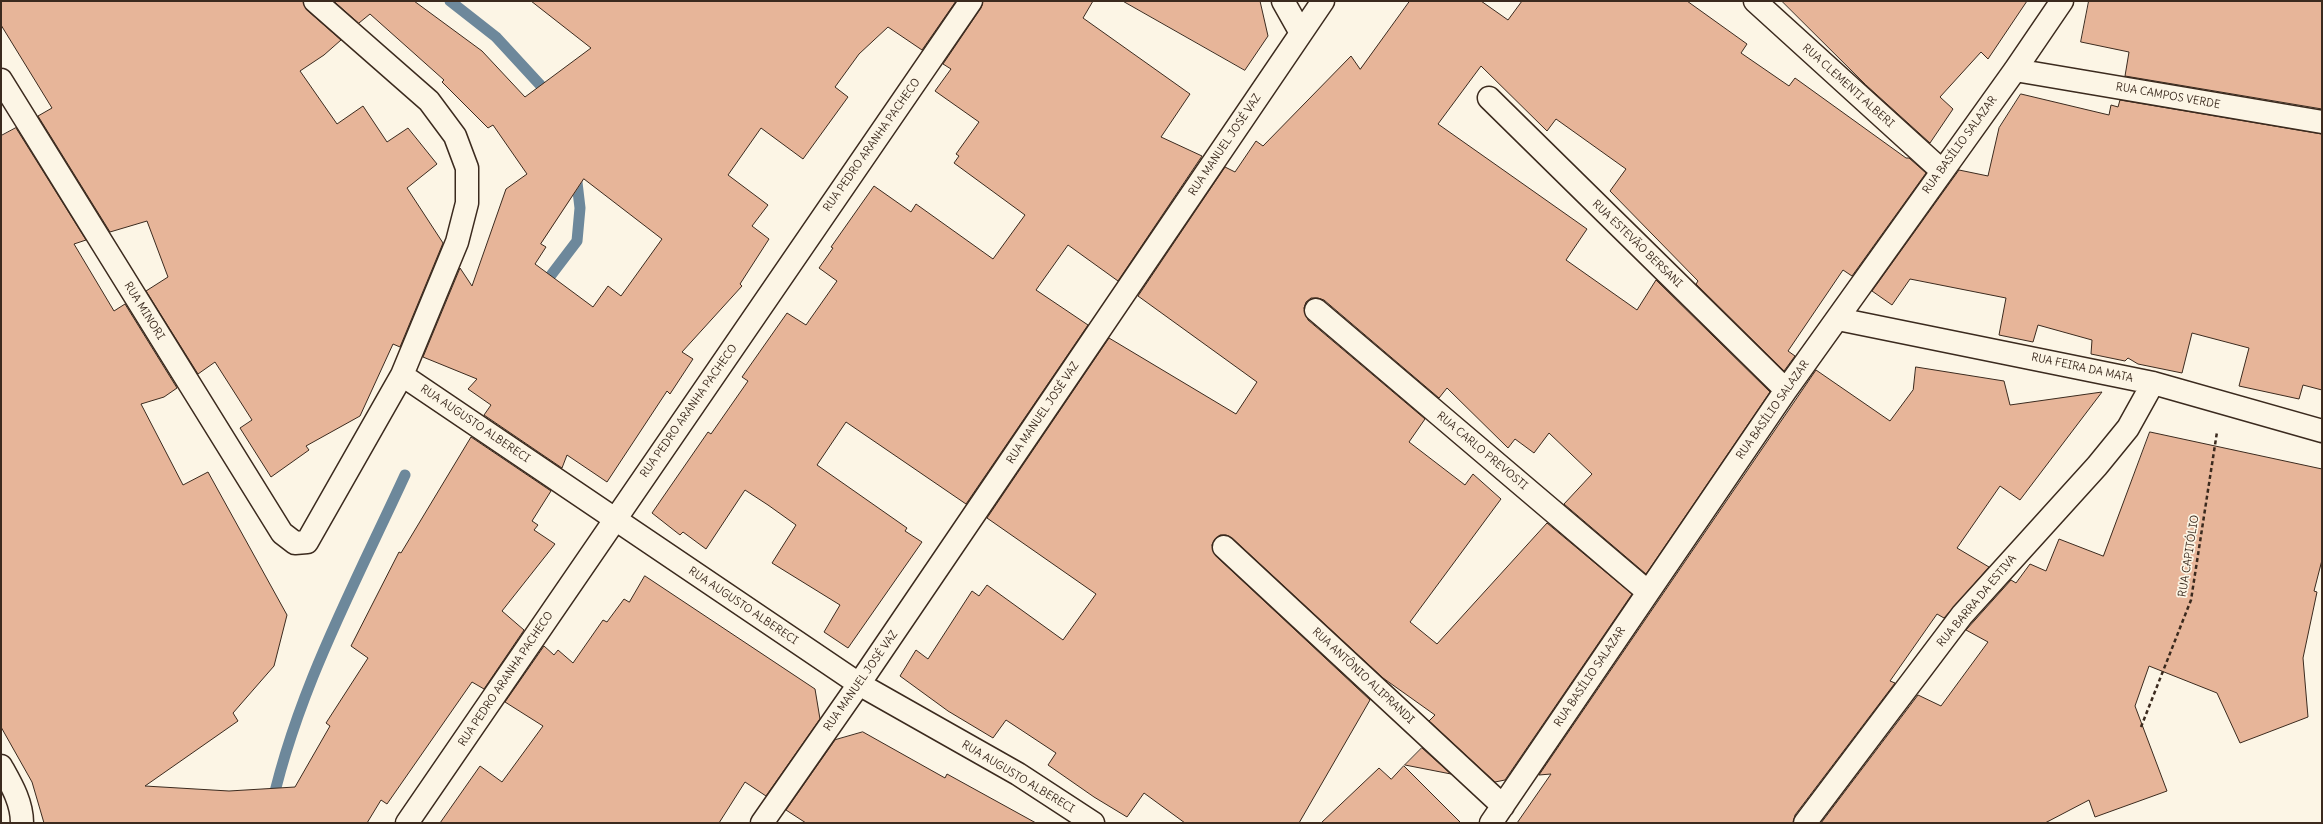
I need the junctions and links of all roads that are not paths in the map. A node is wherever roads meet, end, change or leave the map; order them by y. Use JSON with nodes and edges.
{"nodes":[{"id":1,"x":315,"y":1,"type":"edge"},
{"id":2,"x":971,"y":1,"type":"edge"},
{"id":3,"x":1283,"y":1,"type":"edge"},
{"id":4,"x":1323,"y":1,"type":"edge"},
{"id":5,"x":1755,"y":1,"type":"edge"},
{"id":6,"x":2062,"y":1,"type":"edge"},
{"id":7,"x":1301,"y":33,"type":"junction"},
{"id":8,"x":2015,"y":70,"type":"junction"},
{"id":9,"x":1,"y":80,"type":"edge"},
{"id":10,"x":1489,"y":98,"type":"dead end"},
{"id":11,"x":2322,"y":122,"type":"edge"},
{"id":12,"x":1941,"y":170,"type":"junction"},
{"id":13,"x":1316,"y":310,"type":"dead end"},
{"id":14,"x":1838,"y":319,"type":"junction"},
{"id":15,"x":402,"y":375,"type":"junction"},
{"id":16,"x":2153,"y":383,"type":"junction"},
{"id":17,"x":1786,"y":390,"type":"junction"},
{"id":18,"x":2322,"y":431,"type":"edge"},
{"id":19,"x":614,"y":519,"type":"junction"},
{"id":20,"x":1224,"y":547,"type":"dead end"},
{"id":21,"x":1648,"y":592,"type":"junction"},
{"id":22,"x":859,"y":684,"type":"junction"},
{"id":23,"x":1,"y":766,"type":"edge"},
{"id":24,"x":1497,"y":814,"type":"edge"},
{"id":25,"x":22,"y":823,"type":"edge"},
{"id":26,"x":408,"y":823,"type":"edge"},
{"id":27,"x":762,"y":823,"type":"edge"},
{"id":28,"x":1093,"y":823,"type":"edge"},
{"id":29,"x":1805,"y":823,"type":"edge"}],
"edges":[{"from":1,"to":15,"type":"street"},
{"from":2,"to":19,"type":"street","name":"RUA PEDRO ARANHA PACHECO"},
{"from":3,"to":7,"type":"street"},
{"from":4,"to":7,"type":"street","name":"RUA MANUEL JOSÉ VAZ"},
{"from":5,"to":12,"type":"street","name":"RUA CLEMENTI ALBERI"},
{"from":6,"to":8,"type":"street","name":"RUA BASÍLIO SALAZAR"},
{"from":7,"to":22,"type":"street","name":"RUA MANUEL JOSÉ VAZ"},
{"from":8,"to":11,"type":"street","name":"RUA CAMPOS VERDE"},
{"from":8,"to":12,"type":"street","name":"RUA BASÍLIO SALAZAR"},
{"from":9,"to":15,"type":"street","name":"RUA MINORI"},
{"from":10,"to":17,"type":"street","name":"RUA ESTEVÃO BERSANI"},
{"from":12,"to":14,"type":"street","name":"RUA BASÍLIO SALAZAR"},
{"from":13,"to":21,"type":"street","name":"RUA CARLO PREVOSTI"},
{"from":14,"to":16,"type":"street","name":"RUA FEIRA DA MATA"},
{"from":14,"to":17,"type":"street","name":"RUA BASÍLIO SALAZAR"},
{"from":15,"to":19,"type":"street","name":"RUA AUGUSTO ALBERECI"},
{"from":16,"to":18,"type":"street","name":"RUA FEIRA DA MATA"},
{"from":16,"to":29,"type":"street","name":"RUA BARRA DA ESTIVA"},
{"from":17,"to":21,"type":"street","name":"RUA BASÍLIO SALAZAR"},
{"from":19,"to":22,"type":"street","name":"RUA AUGUSTO ALBERECI"},
{"from":19,"to":26,"type":"street","name":"RUA PEDRO ARANHA PACHECO"},
{"from":20,"to":24,"type":"street","name":"RUA ANTÔNIO ALIPRANDI"},
{"from":21,"to":24,"type":"street","name":"RUA BASÍLIO SALAZAR"},
{"from":22,"to":27,"type":"street","name":"RUA MANUEL JOSÉ VAZ"},
{"from":22,"to":28,"type":"street","name":"RUA AUGUSTO ALBERECI"},
{"from":23,"to":25,"type":"street"}]}
